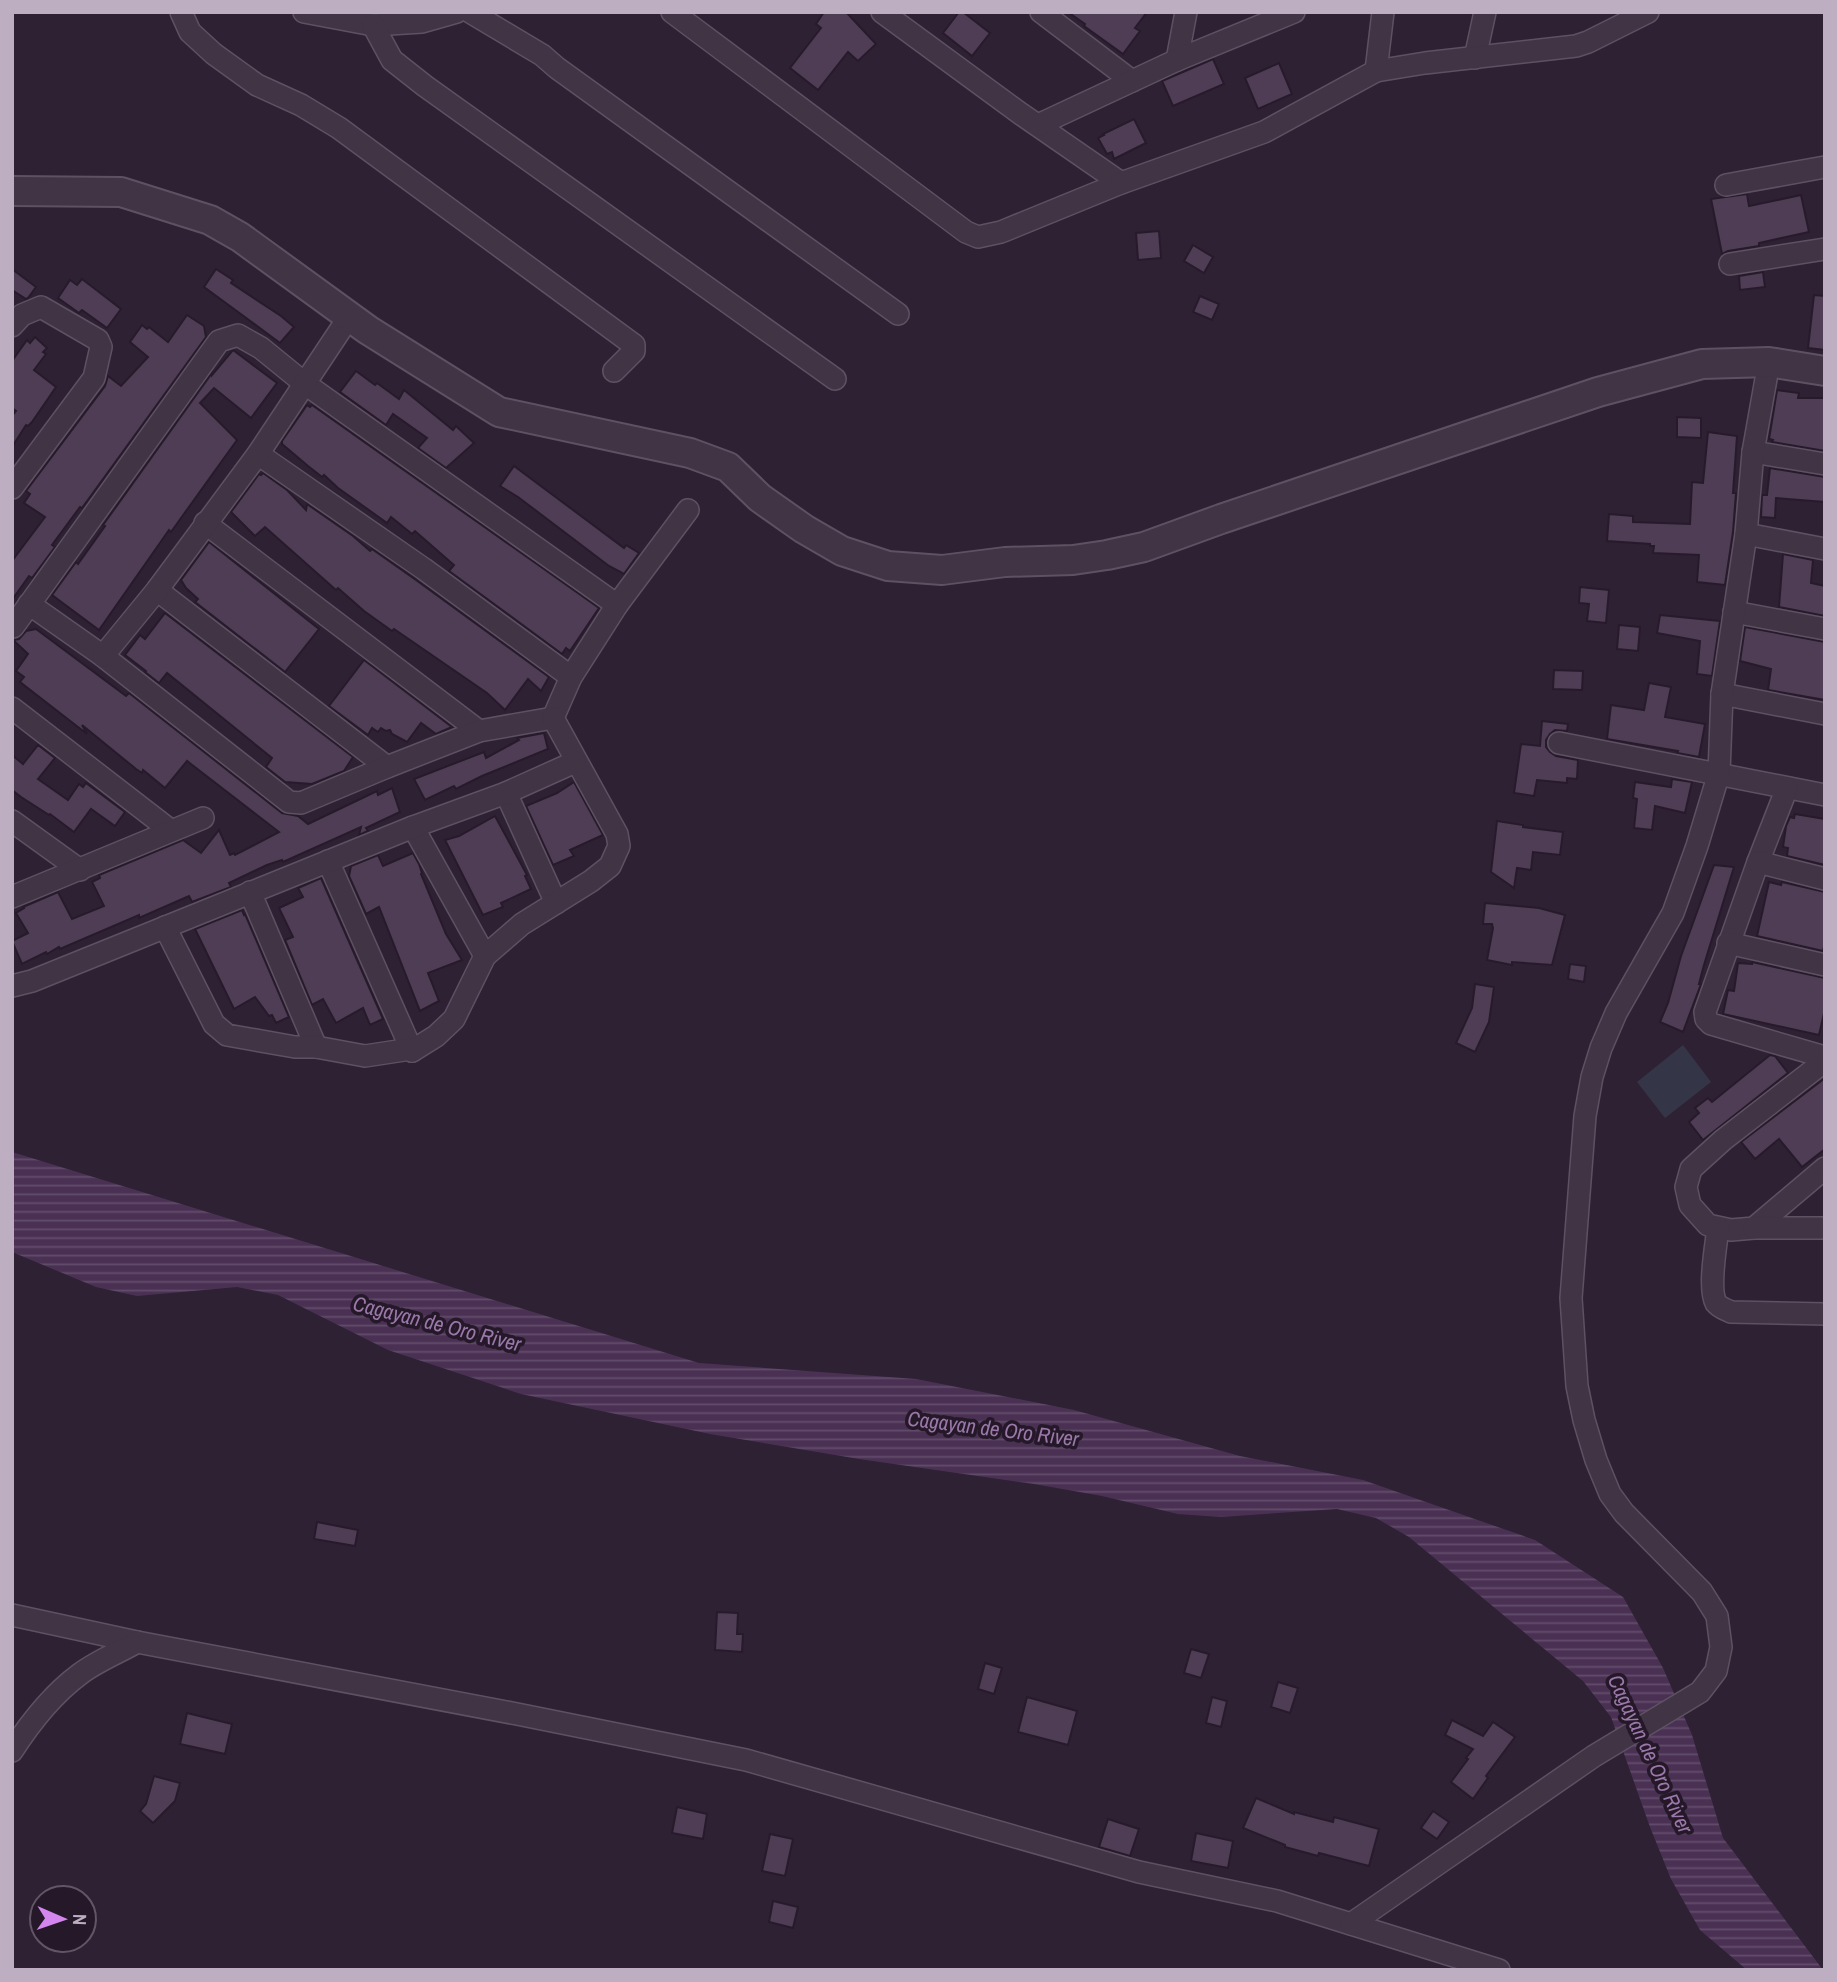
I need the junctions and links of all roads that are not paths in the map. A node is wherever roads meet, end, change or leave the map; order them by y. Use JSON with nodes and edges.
{"nodes":[{"id":1,"x":181,"y":12,"type":"edge"},
{"id":2,"x":304,"y":12,"type":"edge"},
{"id":3,"x":457,"y":12,"type":"edge"},
{"id":4,"x":470,"y":12,"type":"edge"},
{"id":5,"x":672,"y":12,"type":"edge"},
{"id":6,"x":882,"y":12,"type":"edge"},
{"id":7,"x":1041,"y":12,"type":"edge"},
{"id":8,"x":1186,"y":12,"type":"edge"},
{"id":9,"x":1383,"y":12,"type":"edge"},
{"id":10,"x":1485,"y":12,"type":"edge"},
{"id":11,"x":1648,"y":12,"type":"edge"},
{"id":12,"x":1287,"y":14,"type":"edge"},
{"id":13,"x":373,"y":24,"type":"junction"},
{"id":14,"x":1475,"y":58,"type":"junction"},
{"id":15,"x":1177,"y":60,"type":"junction"},
{"id":16,"x":1376,"y":71,"type":"junction"},
{"id":17,"x":1132,"y":81,"type":"junction"},
{"id":18,"x":1038,"y":125,"type":"junction"},
{"id":19,"x":1825,"y":167,"type":"edge"},
{"id":20,"x":1121,"y":183,"type":"junction"},
{"id":21,"x":1726,"y":185,"type":"dead end"},
{"id":22,"x":12,"y":191,"type":"edge"},
{"id":23,"x":1825,"y":249,"type":"edge"},
{"id":24,"x":1730,"y":264,"type":"dead end"},
{"id":25,"x":898,"y":314,"type":"dead end"},
{"id":26,"x":349,"y":317,"type":"junction"},
{"id":27,"x":12,"y":326,"type":"edge"},
{"id":28,"x":1769,"y":362,"type":"junction"},
{"id":29,"x":614,"y":371,"type":"dead end"},
{"id":30,"x":1825,"y":371,"type":"edge"},
{"id":31,"x":835,"y":379,"type":"dead end"},
{"id":32,"x":304,"y":383,"type":"junction"},
{"id":33,"x":1753,"y":452,"type":"junction"},
{"id":34,"x":258,"y":454,"type":"junction"},
{"id":35,"x":1825,"y":464,"type":"edge"},
{"id":36,"x":12,"y":488,"type":"edge"},
{"id":37,"x":688,"y":510,"type":"dead end"},
{"id":38,"x":205,"y":523,"type":"junction"},
{"id":39,"x":1746,"y":534,"type":"junction"},
{"id":40,"x":1825,"y":549,"type":"edge"},
{"id":41,"x":157,"y":590,"type":"junction"},
{"id":42,"x":29,"y":604,"type":"junction"},
{"id":43,"x":617,"y":606,"type":"junction"},
{"id":44,"x":1734,"y":612,"type":"junction"},
{"id":45,"x":13,"y":627,"type":"edge"},
{"id":46,"x":1825,"y":629,"type":"edge"},
{"id":47,"x":103,"y":656,"type":"junction"},
{"id":48,"x":571,"y":677,"type":"junction"},
{"id":49,"x":1723,"y":694,"type":"junction"},
{"id":50,"x":12,"y":708,"type":"edge"},
{"id":51,"x":1825,"y":714,"type":"edge"},
{"id":52,"x":553,"y":718,"type":"junction"},
{"id":53,"x":479,"y":731,"type":"junction"},
{"id":54,"x":1559,"y":743,"type":"dead end"},
{"id":55,"x":575,"y":762,"type":"junction"},
{"id":56,"x":387,"y":767,"type":"junction"},
{"id":57,"x":1719,"y":773,"type":"junction"},
{"id":58,"x":1787,"y":788,"type":"junction"},
{"id":59,"x":506,"y":793,"type":"junction"},
{"id":60,"x":1825,"y":795,"type":"edge"},
{"id":61,"x":203,"y":818,"type":"dead end"},
{"id":62,"x":12,"y":821,"type":"edge"},
{"id":63,"x":413,"y":827,"type":"junction"},
{"id":64,"x":170,"y":830,"type":"junction"},
{"id":65,"x":328,"y":861,"type":"junction"},
{"id":66,"x":1758,"y":862,"type":"junction"},
{"id":67,"x":80,"y":870,"type":"junction"},
{"id":68,"x":1825,"y":879,"type":"edge"},
{"id":69,"x":250,"y":892,"type":"junction"},
{"id":70,"x":12,"y":897,"type":"edge"},
{"id":71,"x":556,"y":903,"type":"junction"},
{"id":72,"x":165,"y":927,"type":"junction"},
{"id":73,"x":1728,"y":943,"type":"junction"},
{"id":74,"x":485,"y":956,"type":"junction"},
{"id":75,"x":1825,"y":965,"type":"edge"},
{"id":76,"x":12,"y":986,"type":"edge"},
{"id":77,"x":316,"y":1046,"type":"junction"},
{"id":78,"x":412,"y":1051,"type":"junction"},
{"id":79,"x":1825,"y":1059,"type":"edge"},
{"id":80,"x":1825,"y":1168,"type":"edge"},
{"id":81,"x":1718,"y":1228,"type":"junction"},
{"id":82,"x":1754,"y":1228,"type":"junction"},
{"id":83,"x":1825,"y":1228,"type":"edge"},
{"id":84,"x":1825,"y":1314,"type":"edge"},
{"id":85,"x":12,"y":1615,"type":"edge"},
{"id":86,"x":137,"y":1642,"type":"junction"},
{"id":87,"x":12,"y":1751,"type":"edge"},
{"id":88,"x":1351,"y":1924,"type":"junction"},
{"id":89,"x":1499,"y":1970,"type":"edge"}],
"edges":[{"from":1,"to":29,"type":"street"},
{"from":2,"to":13,"type":"street"},
{"from":3,"to":13,"type":"street"},
{"from":4,"to":25,"type":"street"},
{"from":5,"to":20,"type":"street"},
{"from":6,"to":18,"type":"street"},
{"from":7,"to":17,"type":"street"},
{"from":8,"to":15,"type":"street"},
{"from":9,"to":16,"type":"street"},
{"from":10,"to":14,"type":"street"},
{"from":11,"to":14,"type":"street"},
{"from":12,"to":15,"type":"street"},
{"from":13,"to":31,"type":"street"},
{"from":14,"to":16,"type":"street"},
{"from":15,"to":17,"type":"street"},
{"from":16,"to":20,"type":"street"},
{"from":17,"to":18,"type":"street"},
{"from":18,"to":20,"type":"street"},
{"from":19,"to":21,"type":"street"},
{"from":22,"to":26,"type":"street"},
{"from":23,"to":24,"type":"street"},
{"from":26,"to":28,"type":"street"},
{"from":26,"to":32,"type":"street"},
{"from":27,"to":36,"type":"street"},
{"from":28,"to":30,"type":"street"},
{"from":28,"to":33,"type":"street"},
{"from":32,"to":34,"type":"street"},
{"from":32,"to":42,"type":"street"},
{"from":32,"to":43,"type":"street"},
{"from":33,"to":35,"type":"street"},
{"from":33,"to":39,"type":"street"},
{"from":34,"to":38,"type":"street"},
{"from":34,"to":48,"type":"street"},
{"from":37,"to":43,"type":"street"},
{"from":38,"to":41,"type":"street"},
{"from":38,"to":53,"type":"street"},
{"from":39,"to":40,"type":"street"},
{"from":39,"to":44,"type":"street"},
{"from":41,"to":47,"type":"street"},
{"from":41,"to":56,"type":"street"},
{"from":42,"to":45,"type":"street"},
{"from":42,"to":47,"type":"street"},
{"from":43,"to":48,"type":"street"},
{"from":44,"to":46,"type":"street"},
{"from":44,"to":49,"type":"street"},
{"from":47,"to":56,"type":"street"},
{"from":48,"to":52,"type":"street"},
{"from":49,"to":51,"type":"street"},
{"from":49,"to":57,"type":"street"},
{"from":50,"to":64,"type":"street"},
{"from":52,"to":53,"type":"street"},
{"from":52,"to":55,"type":"street"},
{"from":53,"to":56,"type":"street"},
{"from":54,"to":57,"type":"street"},
{"from":55,"to":59,"type":"street"},
{"from":55,"to":71,"type":"street"},
{"from":57,"to":58,"type":"street"},
{"from":57,"to":88,"type":"street"},
{"from":58,"to":60,"type":"street"},
{"from":58,"to":66,"type":"street"},
{"from":59,"to":63,"type":"street"},
{"from":59,"to":71,"type":"street"},
{"from":61,"to":64,"type":"street"},
{"from":62,"to":67,"type":"street"},
{"from":63,"to":65,"type":"street"},
{"from":63,"to":74,"type":"street"},
{"from":64,"to":67,"type":"street"},
{"from":65,"to":69,"type":"street"},
{"from":65,"to":78,"type":"street"},
{"from":66,"to":68,"type":"street"},
{"from":66,"to":73,"type":"street"},
{"from":67,"to":70,"type":"street"},
{"from":69,"to":72,"type":"street"},
{"from":69,"to":77,"type":"street"},
{"from":71,"to":74,"type":"street"},
{"from":72,"to":76,"type":"street"},
{"from":72,"to":77,"type":"street"},
{"from":73,"to":75,"type":"street"},
{"from":73,"to":79,"type":"street"},
{"from":74,"to":78,"type":"street"},
{"from":77,"to":78,"type":"street"},
{"from":79,"to":81,"type":"street"},
{"from":80,"to":82,"type":"street"},
{"from":81,"to":82,"type":"street"},
{"from":81,"to":84,"type":"street"},
{"from":82,"to":83,"type":"street"},
{"from":85,"to":86,"type":"street"},
{"from":86,"to":87,"type":"street"},
{"from":86,"to":88,"type":"street"},
{"from":88,"to":89,"type":"street"}]}
